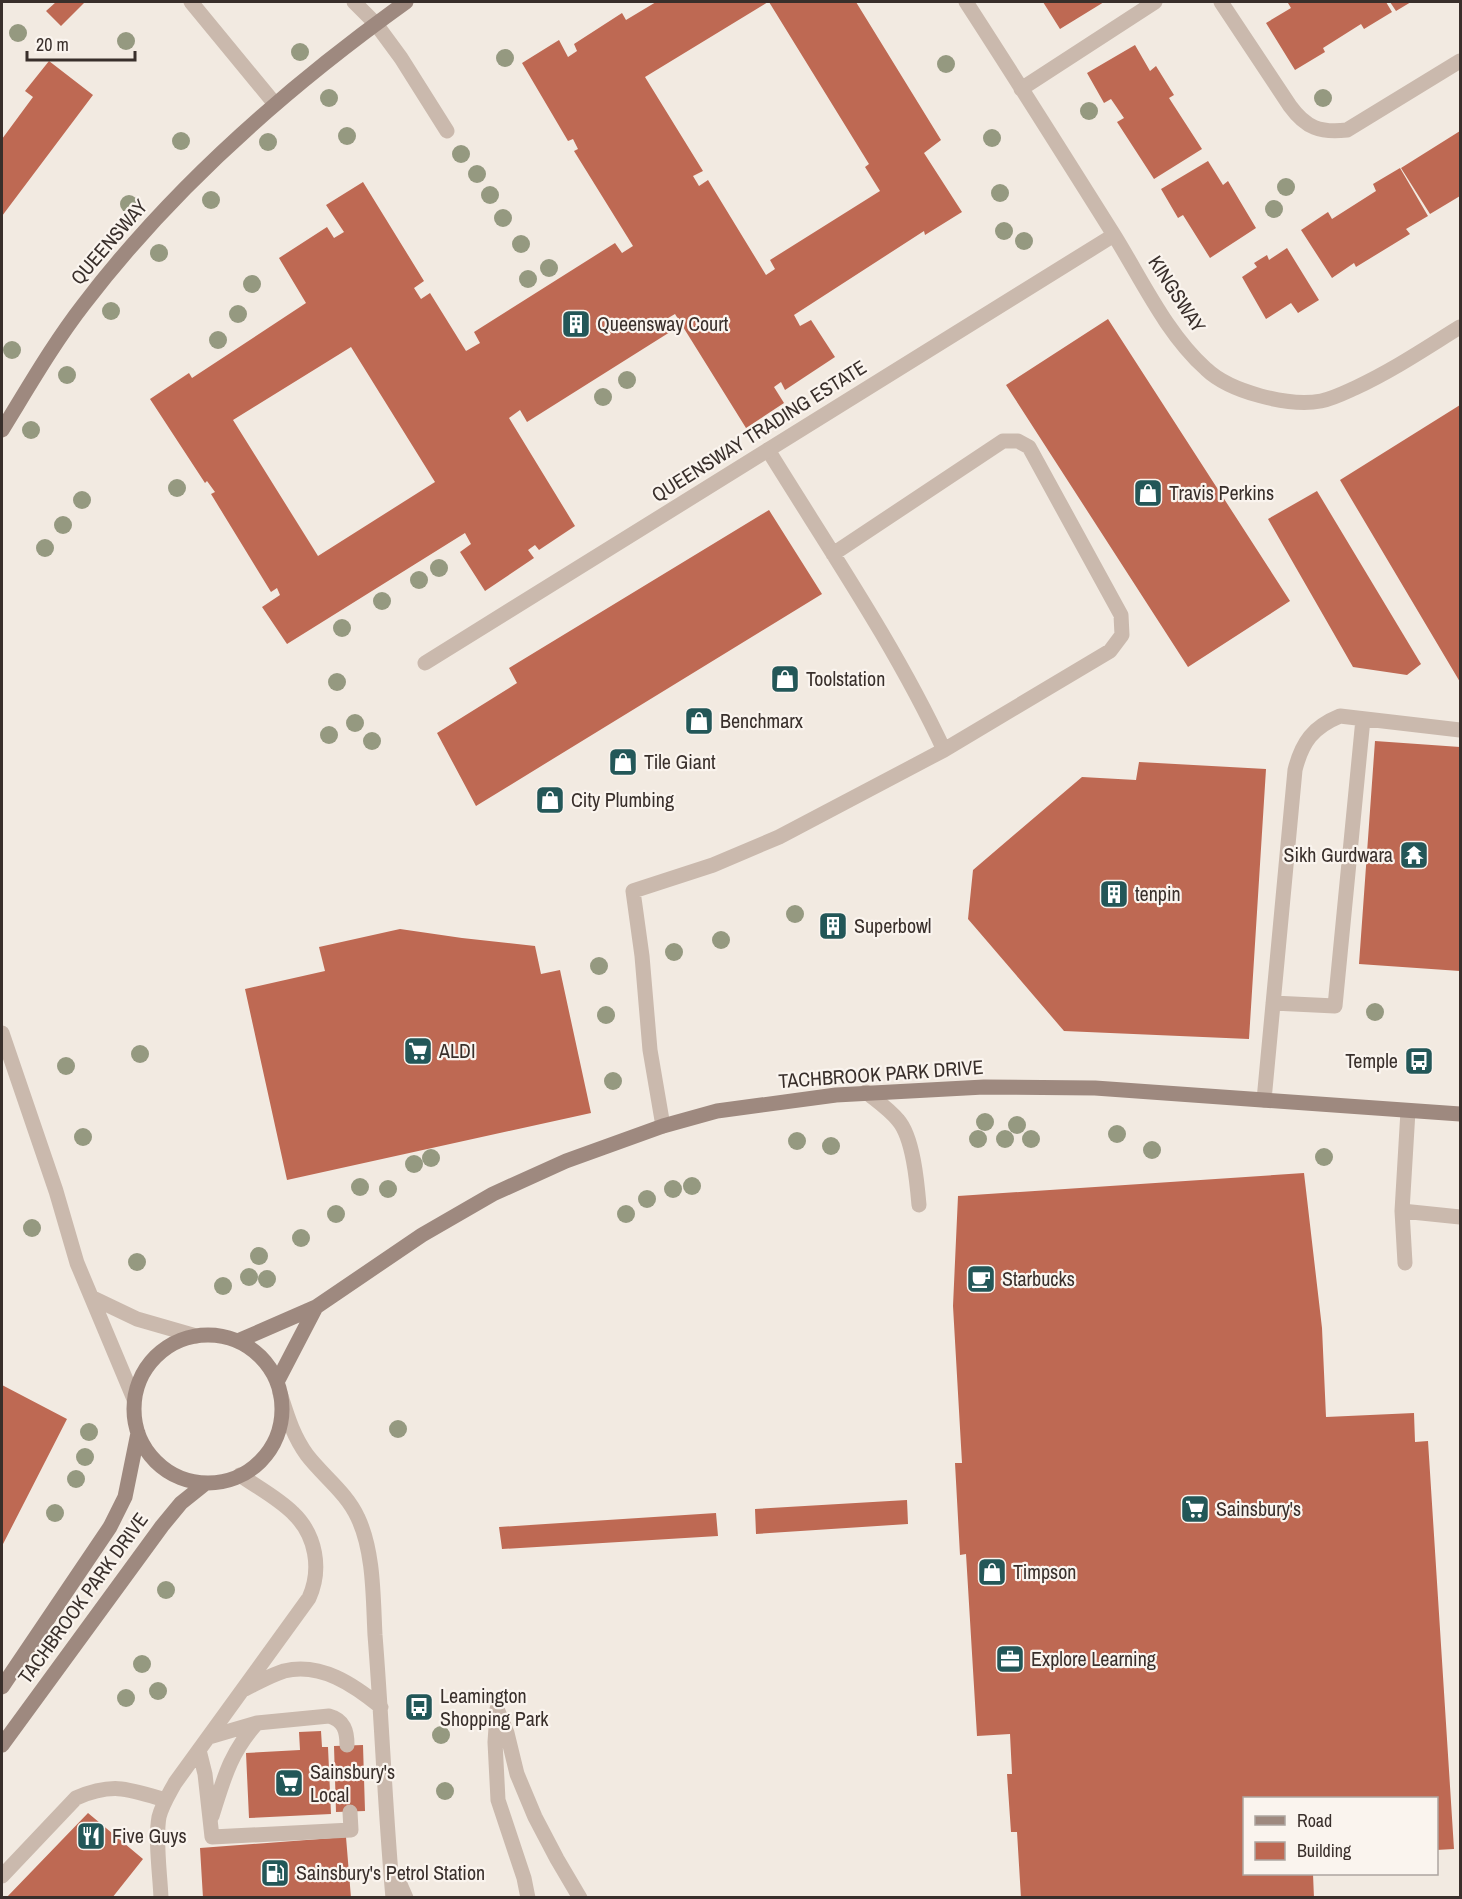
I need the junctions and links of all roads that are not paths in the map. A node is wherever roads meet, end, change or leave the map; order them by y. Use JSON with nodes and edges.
{"nodes":[{"id":1,"x":190,"y":2,"type":"edge"},
{"id":2,"x":354,"y":2,"type":"edge"},
{"id":3,"x":406,"y":2,"type":"edge"},
{"id":4,"x":966,"y":2,"type":"edge"},
{"id":5,"x":1155,"y":2,"type":"edge"},
{"id":6,"x":1221,"y":2,"type":"edge"},
{"id":7,"x":376,"y":24,"type":"junction"},
{"id":8,"x":1461,"y":61,"type":"edge"},
{"id":9,"x":1021,"y":89,"type":"junction"},
{"id":10,"x":275,"y":104,"type":"junction"},
{"id":11,"x":447,"y":131,"type":"dead end"},
{"id":12,"x":1114,"y":235,"type":"junction"},
{"id":13,"x":1461,"y":327,"type":"edge"},
{"id":14,"x":2,"y":430,"type":"edge"},
{"id":15,"x":768,"y":450,"type":"junction"},
{"id":16,"x":833,"y":554,"type":"junction"},
{"id":17,"x":425,"y":663,"type":"dead end"},
{"id":18,"x":1363,"y":719,"type":"junction"},
{"id":19,"x":1461,"y":730,"type":"edge"},
{"id":20,"x":944,"y":750,"type":"junction"},
{"id":21,"x":1273,"y":1004,"type":"junction"},
{"id":22,"x":2,"y":1033,"type":"edge"},
{"id":23,"x":866,"y":1092,"type":"junction"},
{"id":24,"x":1264,"y":1100,"type":"junction"},
{"id":25,"x":1408,"y":1111,"type":"junction"},
{"id":26,"x":1461,"y":1114,"type":"edge"},
{"id":27,"x":663,"y":1126,"type":"junction"},
{"id":28,"x":919,"y":1205,"type":"dead end"},
{"id":29,"x":1402,"y":1211,"type":"junction"},
{"id":30,"x":1461,"y":1217,"type":"edge"},
{"id":31,"x":1405,"y":1263,"type":"dead end"},
{"id":32,"x":93,"y":1298,"type":"junction"},
{"id":33,"x":316,"y":1308,"type":"junction"},
{"id":34,"x":196,"y":1336,"type":"junction"},
{"id":35,"x":238,"y":1341,"type":"junction"},
{"id":36,"x":278,"y":1387,"type":"junction"},
{"id":37,"x":135,"y":1399,"type":"junction"},
{"id":38,"x":138,"y":1433,"type":"junction"},
{"id":39,"x":240,"y":1475,"type":"junction"},
{"id":40,"x":206,"y":1483,"type":"junction"},
{"id":41,"x":2,"y":1687,"type":"edge"},
{"id":42,"x":243,"y":1690,"type":"junction"},
{"id":43,"x":381,"y":1707,"type":"junction"},
{"id":44,"x":257,"y":1723,"type":"junction"},
{"id":45,"x":209,"y":1737,"type":"junction"},
{"id":46,"x":2,"y":1745,"type":"edge"},
{"id":47,"x":348,"y":1745,"type":"dead end"},
{"id":48,"x":199,"y":1750,"type":"junction"},
{"id":49,"x":165,"y":1800,"type":"junction"},
{"id":50,"x":350,"y":1812,"type":"dead end"},
{"id":51,"x":212,"y":1835,"type":"junction"},
{"id":52,"x":389,"y":1855,"type":"junction"},
{"id":53,"x":2,"y":1876,"type":"edge"},
{"id":54,"x":161,"y":1898,"type":"edge"},
{"id":55,"x":393,"y":1898,"type":"edge"},
{"id":56,"x":405,"y":1898,"type":"edge"},
{"id":57,"x":528,"y":1898,"type":"edge"},
{"id":58,"x":580,"y":1898,"type":"edge"}],
"edges":[{"from":1,"to":10,"type":"street"},
{"from":2,"to":7,"type":"street"},
{"from":3,"to":7,"type":"street","name":"QUEENSWAY"},
{"from":4,"to":9,"type":"street","name":"KINGSWAY"},
{"from":5,"to":9,"type":"street"},
{"from":6,"to":8,"type":"street"},
{"from":7,"to":10,"type":"street","name":"QUEENSWAY"},
{"from":7,"to":11,"type":"street"},
{"from":9,"to":12,"type":"street","name":"KINGSWAY"},
{"from":10,"to":14,"type":"street","name":"QUEENSWAY"},
{"from":12,"to":13,"type":"street","name":"KINGSWAY"},
{"from":12,"to":15,"type":"street","name":"QUEENSWAY TRADING ESTATE"},
{"from":15,"to":16,"type":"street"},
{"from":15,"to":17,"type":"street","name":"QUEENSWAY TRADING ESTATE"},
{"from":16,"to":20,"type":"street"},
{"from":16,"to":20,"type":"street"},
{"from":18,"to":19,"type":"street"},
{"from":18,"to":21,"type":"street"},
{"from":18,"to":21,"type":"street"},
{"from":20,"to":27,"type":"street"},
{"from":21,"to":24,"type":"street"},
{"from":22,"to":32,"type":"street"},
{"from":23,"to":24,"type":"street","name":"TACHBROOK PARK DRIVE"},
{"from":23,"to":27,"type":"street","name":"TACHBROOK PARK DRIVE"},
{"from":23,"to":28,"type":"street"},
{"from":24,"to":25,"type":"street","name":"TACHBROOK PARK DRIVE"},
{"from":25,"to":26,"type":"street","name":"TACHBROOK PARK DRIVE"},
{"from":25,"to":29,"type":"street"},
{"from":27,"to":33,"type":"street","name":"TACHBROOK PARK DRIVE"},
{"from":29,"to":30,"type":"street"},
{"from":29,"to":31,"type":"street"},
{"from":32,"to":34,"type":"street"},
{"from":32,"to":37,"type":"street"},
{"from":33,"to":35,"type":"street","name":"TACHBROOK PARK DRIVE"},
{"from":33,"to":36,"type":"street","name":"TACHBROOK PARK DRIVE"},
{"from":34,"to":35,"type":"street","name":"TACHBROOK PARK DRIVE"},
{"from":34,"to":37,"type":"street","name":"TACHBROOK PARK DRIVE"},
{"from":35,"to":36,"type":"street","name":"TACHBROOK PARK DRIVE"},
{"from":36,"to":39,"type":"street","name":"TACHBROOK PARK DRIVE"},
{"from":36,"to":43,"type":"street"},
{"from":37,"to":38,"type":"street","name":"TACHBROOK PARK DRIVE"},
{"from":38,"to":40,"type":"street","name":"TACHBROOK PARK DRIVE"},
{"from":38,"to":41,"type":"street","name":"TACHBROOK PARK DRIVE"},
{"from":39,"to":40,"type":"street","name":"TACHBROOK PARK DRIVE"},
{"from":39,"to":42,"type":"street"},
{"from":40,"to":46,"type":"street","name":"TACHBROOK PARK DRIVE"},
{"from":42,"to":43,"type":"street"},
{"from":42,"to":45,"type":"street"},
{"from":43,"to":52,"type":"street"},
{"from":44,"to":45,"type":"street"},
{"from":44,"to":47,"type":"street"},
{"from":44,"to":51,"type":"street"},
{"from":45,"to":48,"type":"street"},
{"from":48,"to":49,"type":"street"},
{"from":48,"to":51,"type":"street"},
{"from":49,"to":53,"type":"street"},
{"from":49,"to":54,"type":"street"},
{"from":50,"to":51,"type":"street"},
{"from":52,"to":55,"type":"street"},
{"from":52,"to":56,"type":"street"},
{"from":57,"to":58,"type":"street"}]}
